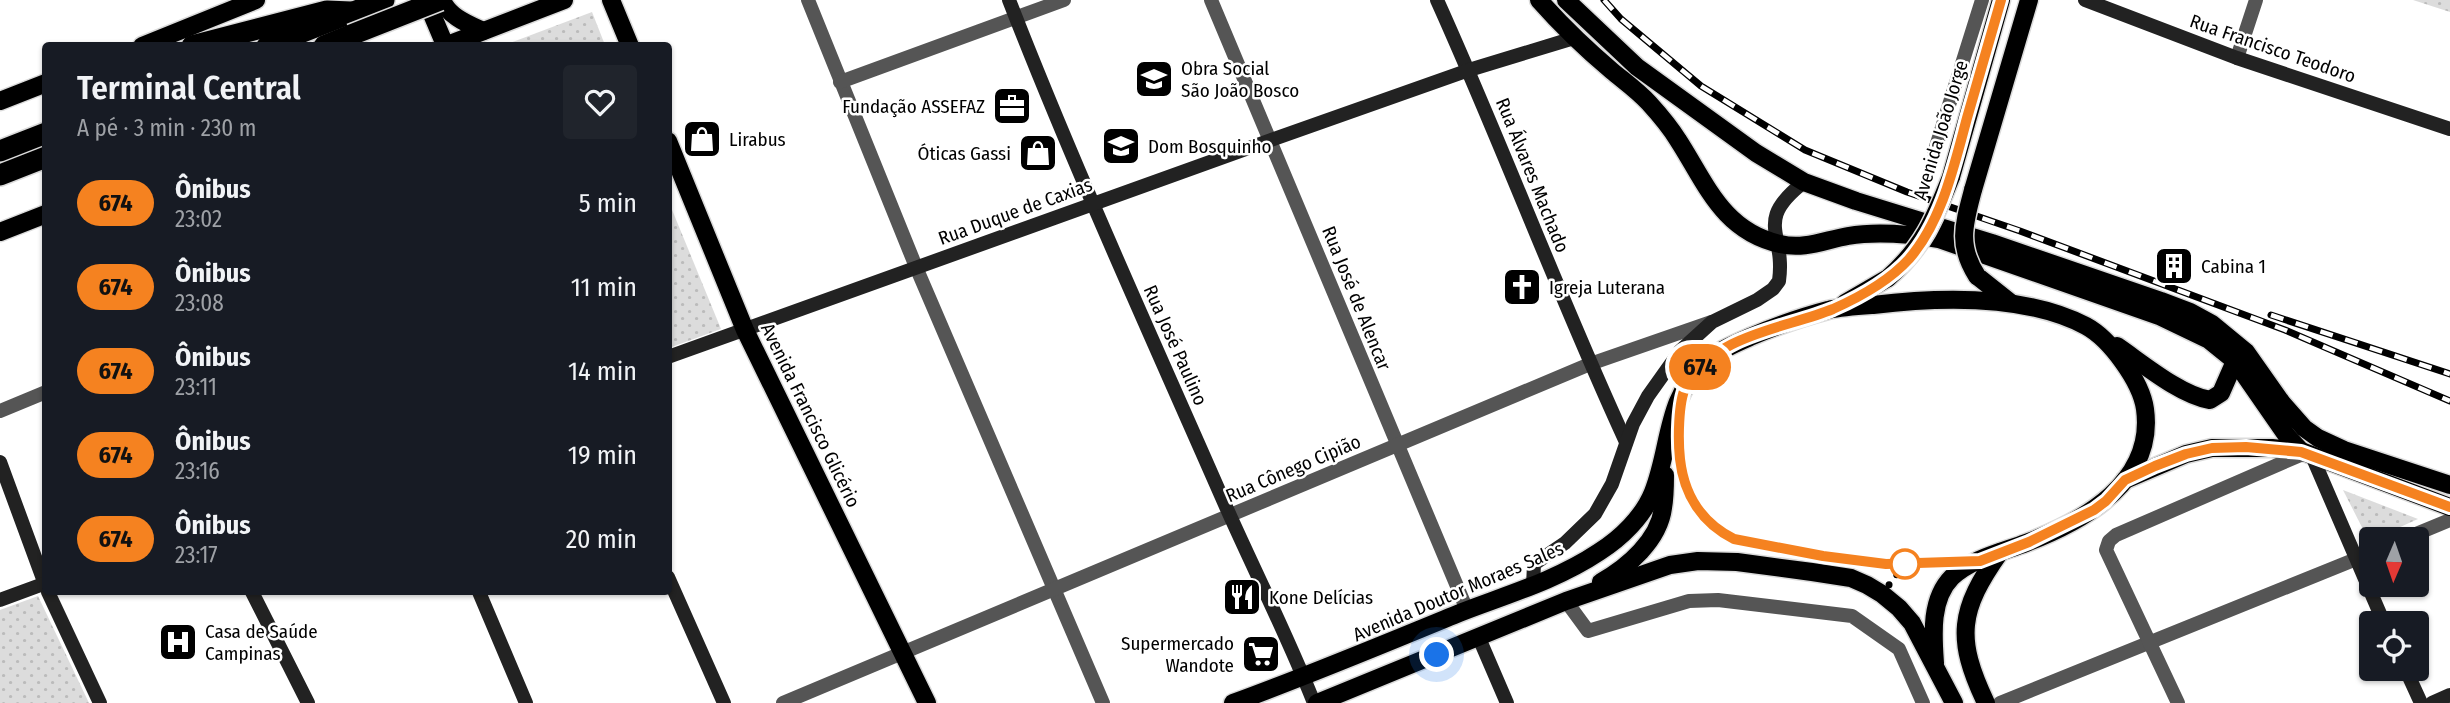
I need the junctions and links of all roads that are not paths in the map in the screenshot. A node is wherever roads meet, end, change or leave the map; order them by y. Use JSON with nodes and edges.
{"nodes":[{"id":1,"x":256,"y":0,"type":"edge"},
{"id":2,"x":384,"y":0,"type":"edge"},
{"id":3,"x":426,"y":0,"type":"edge"},
{"id":4,"x":441,"y":0,"type":"edge"},
{"id":5,"x":611,"y":0,"type":"edge"},
{"id":6,"x":808,"y":0,"type":"edge"},
{"id":7,"x":1009,"y":0,"type":"edge"},
{"id":8,"x":1065,"y":0,"type":"edge"},
{"id":9,"x":1210,"y":0,"type":"edge"},
{"id":10,"x":1437,"y":0,"type":"edge"},
{"id":11,"x":1539,"y":0,"type":"edge"},
{"id":12,"x":1566,"y":0,"type":"edge"},
{"id":13,"x":1982,"y":0,"type":"edge"},
{"id":14,"x":2001,"y":0,"type":"edge"},
{"id":15,"x":2029,"y":0,"type":"edge"},
{"id":16,"x":2085,"y":0,"type":"edge"},
{"id":17,"x":2256,"y":0,"type":"edge"},
{"id":18,"x":561,"y":1,"type":"edge"},
{"id":19,"x":230,"y":4,"type":"edge"},
{"id":20,"x":357,"y":10,"type":"junction"},
{"id":21,"x":1016,"y":17,"type":"junction"},
{"id":22,"x":484,"y":31,"type":"junction"},
{"id":23,"x":1574,"y":38,"type":"junction"},
{"id":24,"x":150,"y":42,"type":"edge"},
{"id":25,"x":207,"y":42,"type":"edge"},
{"id":26,"x":277,"y":42,"type":"edge"},
{"id":27,"x":334,"y":42,"type":"edge"},
{"id":28,"x":444,"y":42,"type":"edge"},
{"id":29,"x":453,"y":42,"type":"edge"},
{"id":30,"x":628,"y":42,"type":"edge"},
{"id":31,"x":2237,"y":58,"type":"junction"},
{"id":32,"x":1469,"y":70,"type":"junction"},
{"id":33,"x":840,"y":82,"type":"junction"},
{"id":34,"x":42,"y":84,"type":"edge"},
{"id":35,"x":1,"y":97,"type":"edge"},
{"id":36,"x":2450,"y":129,"type":"edge"},
{"id":37,"x":42,"y":135,"type":"edge"},
{"id":38,"x":1271,"y":140,"type":"junction"},
{"id":39,"x":0,"y":151,"type":"edge"},
{"id":40,"x":672,"y":151,"type":"edge"},
{"id":41,"x":1934,"y":153,"type":"dead end"},
{"id":42,"x":42,"y":159,"type":"edge"},
{"id":43,"x":0,"y":175,"type":"edge"},
{"id":44,"x":1804,"y":182,"type":"junction"},
{"id":45,"x":1093,"y":204,"type":"junction"},
{"id":46,"x":42,"y":216,"type":"edge"},
{"id":47,"x":0,"y":232,"type":"edge"},
{"id":48,"x":1776,"y":243,"type":"junction"},
{"id":49,"x":916,"y":267,"type":"junction"},
{"id":50,"x":2011,"y":303,"type":"junction"},
{"id":51,"x":1832,"y":309,"type":"junction"},
{"id":52,"x":1712,"y":321,"type":"junction"},
{"id":53,"x":2089,"y":327,"type":"junction"},
{"id":54,"x":745,"y":330,"type":"junction"},
{"id":55,"x":672,"y":357,"type":"edge"},
{"id":56,"x":2235,"y":361,"type":"junction"},
{"id":57,"x":1590,"y":364,"type":"junction"},
{"id":58,"x":42,"y":394,"type":"edge"},
{"id":59,"x":0,"y":411,"type":"edge"},
{"id":60,"x":1667,"y":436,"type":"junction"},
{"id":61,"x":1626,"y":442,"type":"junction"},
{"id":62,"x":1397,"y":446,"type":"junction"},
{"id":63,"x":2306,"y":453,"type":"junction"},
{"id":64,"x":0,"y":462,"type":"edge"},
{"id":65,"x":2125,"y":480,"type":"junction"},
{"id":66,"x":2450,"y":485,"type":"edge"},
{"id":67,"x":2450,"y":506,"type":"edge"},
{"id":68,"x":1230,"y":514,"type":"junction"},
{"id":69,"x":2450,"y":520,"type":"edge"},
{"id":70,"x":2429,"y":529,"type":"edge"},
{"id":71,"x":2000,"y":552,"type":"junction"},
{"id":72,"x":2359,"y":558,"type":"edge"},
{"id":73,"x":2356,"y":559,"type":"junction"},
{"id":74,"x":42,"y":575,"type":"edge"},
{"id":75,"x":672,"y":586,"type":"edge"},
{"id":76,"x":1533,"y":586,"type":"junction"},
{"id":77,"x":42,"y":587,"type":"edge"},
{"id":78,"x":1055,"y":589,"type":"junction"},
{"id":79,"x":50,"y":595,"type":"edge"},
{"id":80,"x":254,"y":595,"type":"edge"},
{"id":81,"x":481,"y":595,"type":"edge"},
{"id":82,"x":0,"y":600,"type":"edge"},
{"id":83,"x":1566,"y":601,"type":"junction"},
{"id":84,"x":1467,"y":610,"type":"junction"},
{"id":85,"x":2380,"y":611,"type":"edge"},
{"id":86,"x":1479,"y":638,"type":"junction"},
{"id":87,"x":2150,"y":643,"type":"junction"},
{"id":88,"x":904,"y":651,"type":"junction"},
{"id":89,"x":1935,"y":663,"type":"junction"},
{"id":90,"x":1303,"y":676,"type":"junction"},
{"id":91,"x":2411,"y":681,"type":"edge"},
{"id":92,"x":2450,"y":695,"type":"edge"},
{"id":93,"x":100,"y":703,"type":"edge"},
{"id":94,"x":308,"y":703,"type":"edge"},
{"id":95,"x":526,"y":703,"type":"edge"},
{"id":96,"x":724,"y":703,"type":"edge"},
{"id":97,"x":783,"y":703,"type":"edge"},
{"id":98,"x":927,"y":703,"type":"edge"},
{"id":99,"x":1103,"y":703,"type":"edge"},
{"id":100,"x":1233,"y":703,"type":"edge"},
{"id":101,"x":1315,"y":703,"type":"edge"},
{"id":102,"x":1507,"y":703,"type":"edge"},
{"id":103,"x":1923,"y":703,"type":"edge"},
{"id":104,"x":1954,"y":703,"type":"edge"},
{"id":105,"x":1986,"y":703,"type":"edge"},
{"id":106,"x":2000,"y":703,"type":"edge"},
{"id":107,"x":2178,"y":703,"type":"edge"},
{"id":108,"x":2421,"y":703,"type":"edge"},
{"id":109,"x":2432,"y":703,"type":"edge"}],
"edges":[{"from":1,"to":19,"type":"main road"},
{"from":2,"to":20,"type":"highway"},
{"from":3,"to":28,"type":"main road"},
{"from":4,"to":22,"type":"main road"},
{"from":4,"to":27,"type":"highway","bridge":true},
{"from":5,"to":30,"type":"main road"},
{"from":6,"to":33,"type":"street"},
{"from":7,"to":21,"type":"street","name":"Rua José Paulino"},
{"from":8,"to":21,"type":"street"},
{"from":9,"to":38,"type":"street","name":"Rua José de Alencar"},
{"from":10,"to":32,"type":"street","name":"Rua Álvares Machado"},
{"from":11,"to":23,"type":"main road"},
{"from":12,"to":44,"type":"main road"},
{"from":13,"to":41,"type":"street","name":"Avenida João Jorge"},
{"from":14,"to":51,"type":"main road","name":"Avenida João Jorge","bridge":true},
{"from":15,"to":50,"type":"main road","bridge":true},
{"from":16,"to":31,"type":"street","name":"Rua Francisco Teodoro"},
{"from":17,"to":31,"type":"street"},
{"from":18,"to":22,"type":"main road"},
{"from":19,"to":24,"type":"main road"},
{"from":20,"to":25,"type":"highway"},
{"from":20,"to":26,"type":"highway"},
{"from":21,"to":33,"type":"street"},
{"from":21,"to":45,"type":"street","name":"Rua José Paulino"},
{"from":22,"to":29,"type":"main road"},
{"from":23,"to":32,"type":"street","name":"Rua Duque de Caxias"},
{"from":23,"to":48,"type":"main road"},
{"from":31,"to":36,"type":"street","name":"Rua Francisco Teodoro"},
{"from":32,"to":38,"type":"street","name":"Rua Duque de Caxias"},
{"from":32,"to":57,"type":"street","name":"Rua Álvares Machado"},
{"from":33,"to":49,"type":"street"},
{"from":34,"to":35,"type":"main road"},
{"from":37,"to":39,"type":"highway"},
{"from":38,"to":45,"type":"street","name":"Rua Duque de Caxias"},
{"from":38,"to":62,"type":"street","name":"Rua José de Alencar"},
{"from":40,"to":54,"type":"main road","name":"Avenida Francisco Glicério"},
{"from":42,"to":43,"type":"highway"},
{"from":44,"to":48,"type":"street","name":"Rua Cônego Cipião"},
{"from":44,"to":66,"type":"main road"},
{"from":45,"to":49,"type":"street","name":"Rua Duque de Caxias"},
{"from":45,"to":68,"type":"street","name":"Rua José Paulino"},
{"from":46,"to":47,"type":"main road"},
{"from":48,"to":52,"type":"street","name":"Rua Cônego Cipião"},
{"from":48,"to":56,"type":"main road"},
{"from":49,"to":54,"type":"street","name":"Rua Duque de Caxias"},
{"from":49,"to":78,"type":"street"},
{"from":50,"to":51,"type":"main road"},
{"from":50,"to":53,"type":"main road"},
{"from":51,"to":60,"type":"main road","name":"Avenida Doutor Moraes Sales"},
{"from":52,"to":57,"type":"street","name":"Rua Cônego Cipião"},
{"from":52,"to":61,"type":"street"},
{"from":53,"to":56,"type":"main road"},
{"from":53,"to":65,"type":"main road"},
{"from":54,"to":55,"type":"street","name":"Rua Duque de Caxias"},
{"from":54,"to":88,"type":"main road","name":"Avenida Francisco Glicério"},
{"from":56,"to":63,"type":"main road"},
{"from":57,"to":61,"type":"street","name":"Rua Álvares Machado"},
{"from":57,"to":62,"type":"street","name":"Rua Cônego Cipião"},
{"from":58,"to":59,"type":"street"},
{"from":60,"to":76,"type":"main road","name":"Avenida Doutor Moraes Sales"},
{"from":60,"to":83,"type":"main road"},
{"from":61,"to":76,"type":"street"},
{"from":62,"to":68,"type":"street","name":"Rua Cônego Cipião"},
{"from":62,"to":84,"type":"street","name":"Rua José de Alencar"},
{"from":63,"to":65,"type":"main road"},
{"from":63,"to":67,"type":"main road"},
{"from":63,"to":73,"type":"street"},
{"from":63,"to":87,"type":"street"},
{"from":64,"to":74,"type":"street"},
{"from":65,"to":71,"type":"main road"},
{"from":68,"to":78,"type":"street","name":"Rua Cônego Cipião"},
{"from":68,"to":90,"type":"street","name":"Rua José Paulino"},
{"from":69,"to":70,"type":"street"},
{"from":71,"to":89,"type":"main road"},
{"from":71,"to":105,"type":"main road"},
{"from":72,"to":73,"type":"street"},
{"from":73,"to":85,"type":"street"},
{"from":73,"to":87,"type":"street"},
{"from":75,"to":96,"type":"street"},
{"from":76,"to":84,"type":"main road","name":"Avenida Doutor Moraes Sales"},
{"from":77,"to":82,"type":"street"},
{"from":78,"to":88,"type":"street","name":"Rua Cônego Cipião"},
{"from":78,"to":99,"type":"street"},
{"from":79,"to":93,"type":"street"},
{"from":80,"to":94,"type":"street"},
{"from":81,"to":95,"type":"street"},
{"from":83,"to":86,"type":"main road"},
{"from":83,"to":89,"type":"main road"},
{"from":83,"to":103,"type":"street"},
{"from":84,"to":90,"type":"main road","name":"Avenida Doutor Moraes Sales"},
{"from":86,"to":101,"type":"main road"},
{"from":86,"to":102,"type":"street"},
{"from":87,"to":106,"type":"street"},
{"from":87,"to":107,"type":"street"},
{"from":88,"to":97,"type":"street","name":"Rua Cônego Cipião"},
{"from":88,"to":98,"type":"main road","name":"Avenida Francisco Glicério"},
{"from":89,"to":104,"type":"main road"},
{"from":90,"to":100,"type":"main road","name":"Avenida Doutor Moraes Sales"},
{"from":90,"to":101,"type":"street","name":"Rua José Paulino"},
{"from":91,"to":108,"type":"street"},
{"from":92,"to":109,"type":"street"}]}
